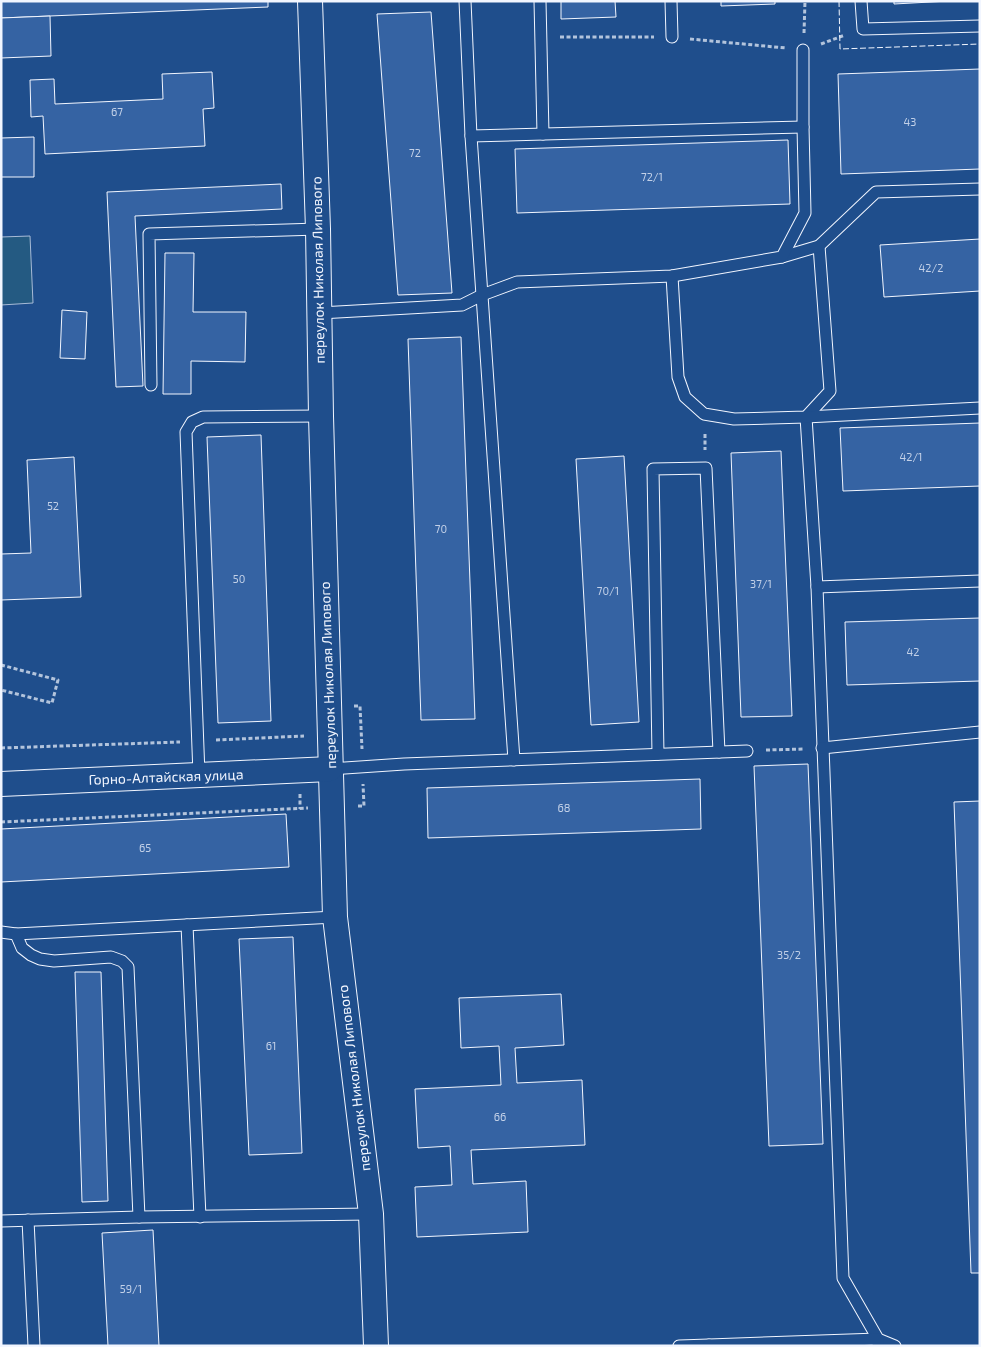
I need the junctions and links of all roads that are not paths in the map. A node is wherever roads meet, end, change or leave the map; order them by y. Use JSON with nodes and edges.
{"nodes":[{"id":1,"x":310,"y":1,"type":"edge"},
{"id":2,"x":465,"y":1,"type":"edge"},
{"id":3,"x":540,"y":1,"type":"edge"},
{"id":4,"x":671,"y":1,"type":"edge"},
{"id":5,"x":862,"y":1,"type":"edge"},
{"id":6,"x":980,"y":26,"type":"edge"},
{"id":7,"x":672,"y":37,"type":"road end"},
{"id":8,"x":803,"y":50,"type":"road end"},
{"id":9,"x":803,"y":127,"type":"junction"},
{"id":10,"x":543,"y":134,"type":"junction"},
{"id":11,"x":472,"y":136,"type":"junction"},
{"id":12,"x":980,"y":189,"type":"edge"},
{"id":13,"x":318,"y":229,"type":"junction"},
{"id":14,"x":819,"y":246,"type":"junction"},
{"id":15,"x":782,"y":257,"type":"junction"},
{"id":16,"x":672,"y":276,"type":"junction"},
{"id":17,"x":482,"y":295,"type":"junction"},
{"id":18,"x":320,"y":312,"type":"junction"},
{"id":19,"x":151,"y":385,"type":"dead end"},
{"id":20,"x":980,"y":408,"type":"edge"},
{"id":21,"x":321,"y":416,"type":"junction"},
{"id":22,"x":806,"y":417,"type":"junction"},
{"id":23,"x":980,"y":581,"type":"edge"},
{"id":24,"x":817,"y":587,"type":"junction"},
{"id":25,"x":980,"y":732,"type":"edge"},
{"id":26,"x":822,"y":748,"type":"junction"},
{"id":27,"x":747,"y":751,"type":"road end"},
{"id":28,"x":719,"y":752,"type":"junction"},
{"id":29,"x":658,"y":754,"type":"junction"},
{"id":30,"x":514,"y":760,"type":"junction"},
{"id":31,"x":330,"y":769,"type":"junction"},
{"id":32,"x":199,"y":775,"type":"junction"},
{"id":33,"x":1,"y":784,"type":"edge"},
{"id":34,"x":334,"y":917,"type":"junction"},
{"id":35,"x":187,"y":925,"type":"junction"},
{"id":36,"x":1,"y":932,"type":"edge"},
{"id":37,"x":16,"y":934,"type":"junction"},
{"id":38,"x":371,"y":1214,"type":"junction"},
{"id":39,"x":139,"y":1217,"type":"junction"},
{"id":40,"x":200,"y":1217,"type":"junction"},
{"id":41,"x":28,"y":1220,"type":"junction"},
{"id":42,"x":1,"y":1221,"type":"edge"},
{"id":43,"x":878,"y":1343,"type":"edge"},
{"id":44,"x":710,"y":1345,"type":"edge"},
{"id":45,"x":34,"y":1346,"type":"edge"},
{"id":46,"x":376,"y":1346,"type":"edge"},
{"id":47,"x":679,"y":1346,"type":"edge"},
{"id":48,"x":896,"y":1346,"type":"edge"}],
"edges":[{"from":1,"to":13,"type":"street","name":"переулок Николая Липового"},
{"from":2,"to":11,"type":"lane"},
{"from":3,"to":10,"type":"lane"},
{"from":4,"to":7,"type":"lane"},
{"from":5,"to":6,"type":"lane"},
{"from":8,"to":9,"type":"lane"},
{"from":9,"to":10,"type":"lane"},
{"from":9,"to":15,"type":"lane"},
{"from":10,"to":11,"type":"lane"},
{"from":11,"to":17,"type":"lane"},
{"from":12,"to":14,"type":"lane"},
{"from":13,"to":18,"type":"street","name":"переулок Николая Липового"},
{"from":13,"to":19,"type":"lane"},
{"from":14,"to":15,"type":"lane"},
{"from":14,"to":22,"type":"lane"},
{"from":15,"to":16,"type":"lane"},
{"from":16,"to":17,"type":"lane"},
{"from":16,"to":22,"type":"lane"},
{"from":17,"to":18,"type":"lane"},
{"from":17,"to":30,"type":"lane"},
{"from":18,"to":21,"type":"street","name":"переулок Николая Липового"},
{"from":20,"to":22,"type":"lane"},
{"from":21,"to":31,"type":"street","name":"переулок Николая Липового"},
{"from":21,"to":32,"type":"lane"},
{"from":22,"to":24,"type":"lane"},
{"from":23,"to":24,"type":"lane"},
{"from":24,"to":26,"type":"lane"},
{"from":25,"to":26,"type":"lane"},
{"from":26,"to":43,"type":"lane"},
{"from":27,"to":28,"type":"lane"},
{"from":28,"to":29,"type":"lane"},
{"from":28,"to":29,"type":"lane"},
{"from":29,"to":30,"type":"lane"},
{"from":30,"to":31,"type":"lane"},
{"from":31,"to":32,"type":"street","name":"Горно-Алтайская улица"},
{"from":31,"to":34,"type":"street","name":"переулок Николая Липового"},
{"from":32,"to":33,"type":"street","name":"Горно-Алтайская улица"},
{"from":34,"to":35,"type":"lane"},
{"from":34,"to":38,"type":"street","name":"переулок Николая Липового"},
{"from":35,"to":37,"type":"lane"},
{"from":35,"to":40,"type":"lane"},
{"from":36,"to":37,"type":"lane"},
{"from":37,"to":39,"type":"lane"},
{"from":38,"to":40,"type":"lane"},
{"from":38,"to":46,"type":"street","name":"переулок Николая Липового"},
{"from":39,"to":40,"type":"lane"},
{"from":39,"to":41,"type":"lane"},
{"from":41,"to":42,"type":"lane"},
{"from":41,"to":45,"type":"lane"},
{"from":43,"to":44,"type":"lane"},
{"from":43,"to":48,"type":"lane"},
{"from":44,"to":47,"type":"lane"}]}
